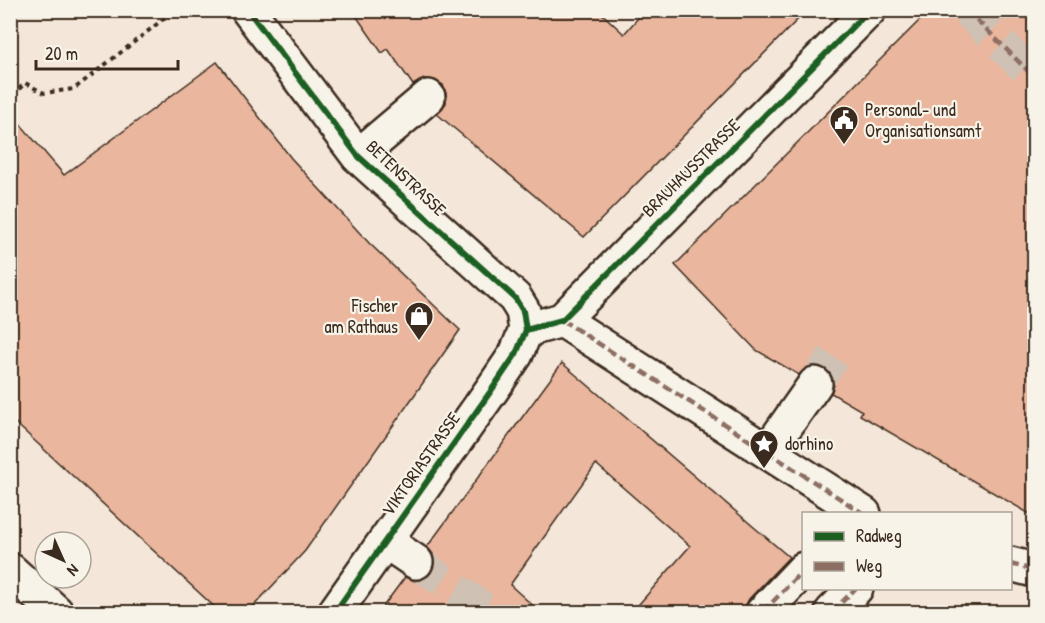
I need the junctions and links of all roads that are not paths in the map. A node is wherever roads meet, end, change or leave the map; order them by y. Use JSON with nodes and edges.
{"nodes":[{"id":1,"x":248,"y":10,"type":"edge"},
{"id":2,"x":868,"y":10,"type":"edge"},
{"id":3,"x":428,"y":97,"type":"dead end"},
{"id":4,"x":358,"y":156,"type":"junction"},
{"id":5,"x":562,"y":320,"type":"junction"},
{"id":6,"x":526,"y":330,"type":"junction"},
{"id":7,"x":815,"y":384,"type":"tunnel mouth"},
{"id":8,"x":768,"y":451,"type":"junction"},
{"id":9,"x":856,"y":512,"type":"edge"},
{"id":10,"x":386,"y":541,"type":"junction"},
{"id":11,"x":416,"y":562,"type":"tunnel mouth"},
{"id":12,"x":1012,"y":564,"type":"edge"},
{"id":13,"x":10,"y":570,"type":"edge"},
{"id":14,"x":802,"y":570,"type":"edge"},
{"id":15,"x":1035,"y":570,"type":"edge"},
{"id":16,"x":854,"y":590,"type":"edge"},
{"id":17,"x":56,"y":612,"type":"edge"},
{"id":18,"x":335,"y":612,"type":"edge"},
{"id":19,"x":763,"y":612,"type":"edge"},
{"id":20,"x":832,"y":612,"type":"edge"}],
"edges":[{"from":1,"to":4,"type":"street","name":"BETENSTRASSE"},
{"from":2,"to":5,"type":"street","name":"BRAUHAUSSTRASSE"},
{"from":3,"to":4,"type":"street"},
{"from":4,"to":6,"type":"street","name":"BETENSTRASSE"},
{"from":5,"to":6,"type":"street","name":"BRAUHAUSSTRASSE"},
{"from":5,"to":8,"type":"street"},
{"from":6,"to":10,"type":"street","name":"VIKTORIASTRASSE"},
{"from":7,"to":8,"type":"street"},
{"from":8,"to":9,"type":"street"},
{"from":10,"to":11,"type":"street"},
{"from":10,"to":18,"type":"street","name":"VIKTORIASTRASSE"},
{"from":12,"to":15,"type":"street"},
{"from":13,"to":17,"type":"street"},
{"from":14,"to":19,"type":"street"},
{"from":16,"to":20,"type":"street"}]}
